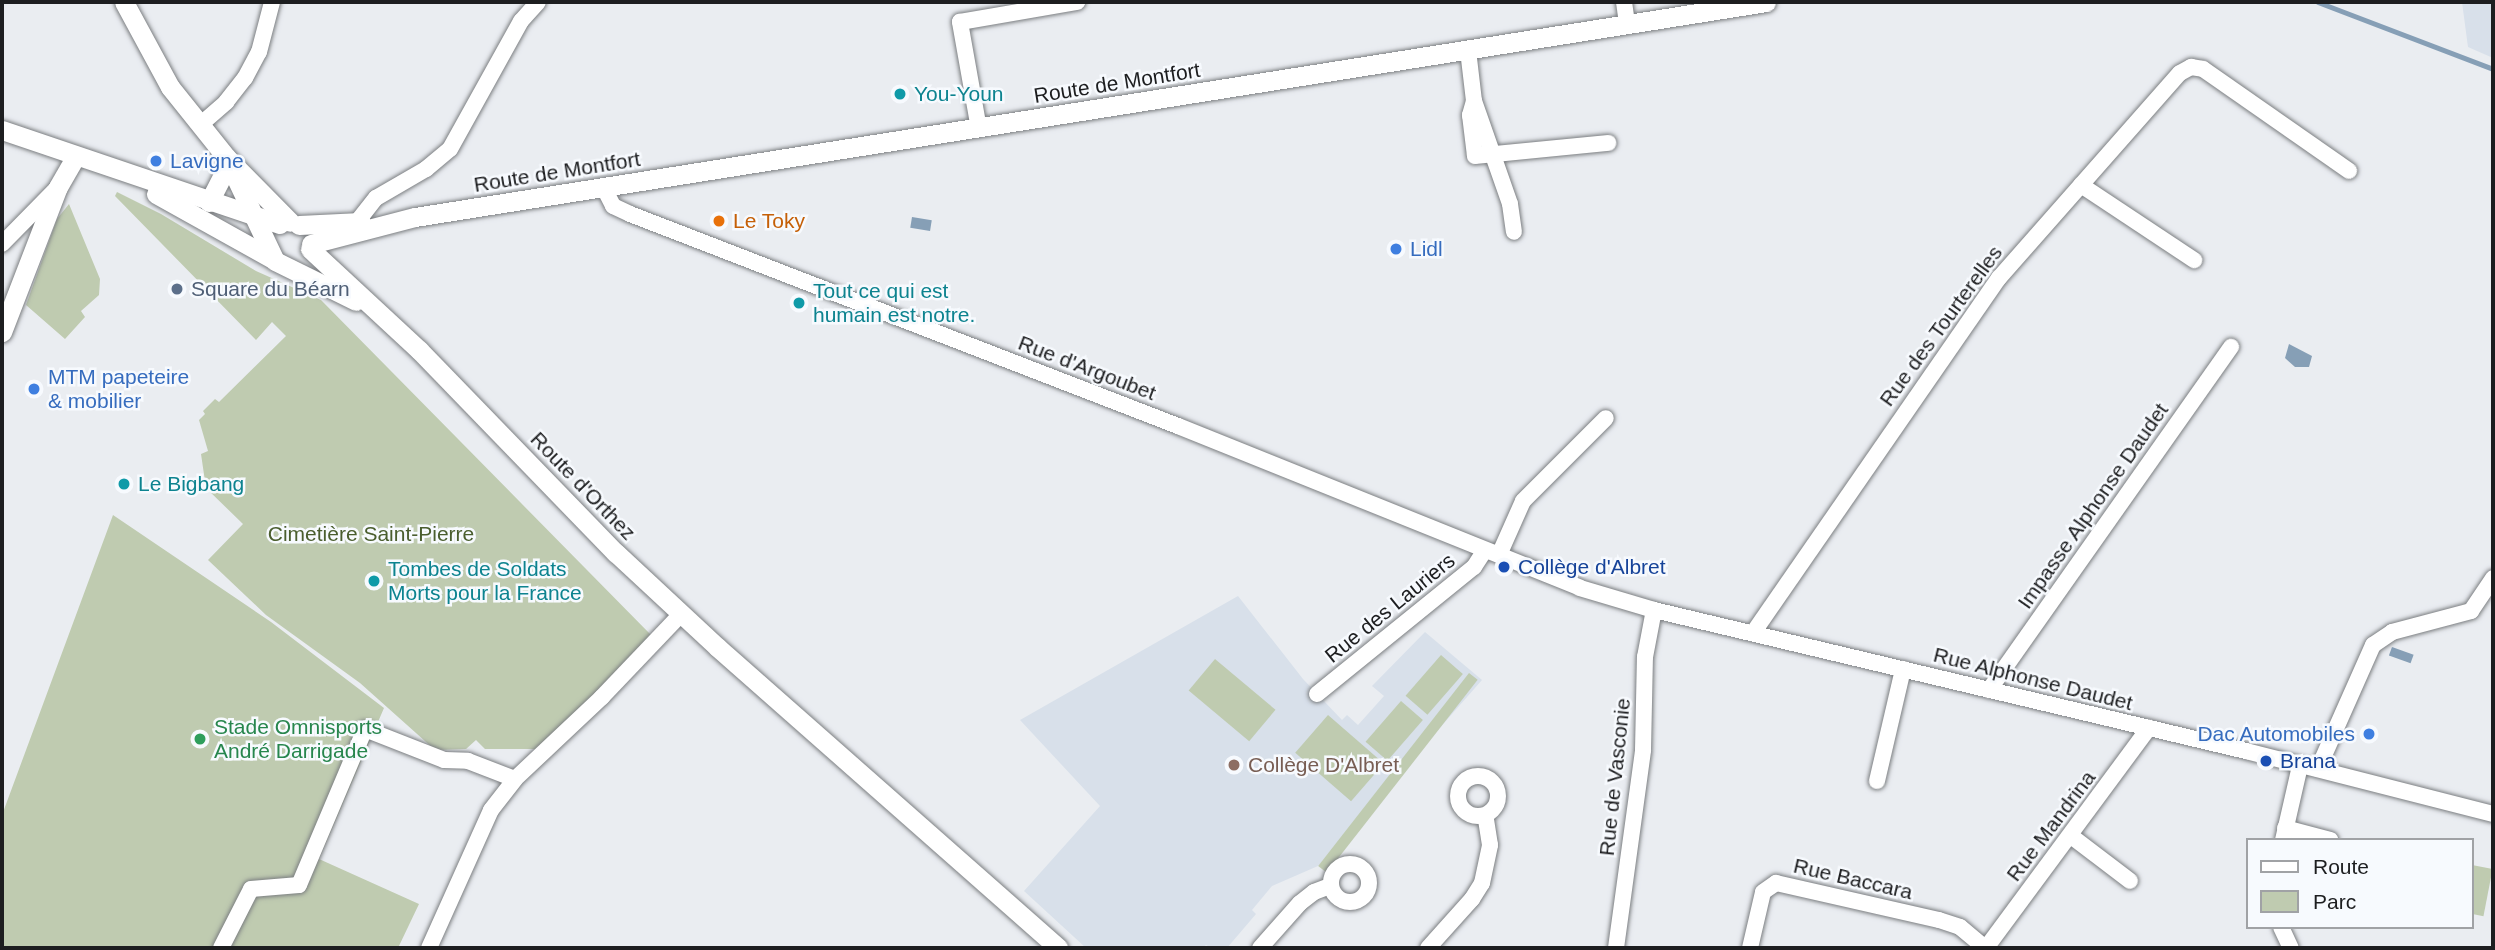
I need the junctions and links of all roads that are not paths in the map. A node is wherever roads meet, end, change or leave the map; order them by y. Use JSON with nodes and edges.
{"nodes":[{"id":1,"x":124,"y":2,"type":"edge"},
{"id":2,"x":272,"y":2,"type":"edge"},
{"id":3,"x":538,"y":2,"type":"edge"},
{"id":4,"x":1077,"y":2,"type":"edge"},
{"id":5,"x":1624,"y":2,"type":"edge"},
{"id":6,"x":1766,"y":2,"type":"edge"},
{"id":7,"x":1627,"y":24,"type":"junction"},
{"id":8,"x":1468,"y":50,"type":"junction"},
{"id":9,"x":200,"y":125,"type":"junction"},
{"id":10,"x":979,"y":129,"type":"junction"},
{"id":11,"x":2,"y":130,"type":"edge"},
{"id":12,"x":1608,"y":143,"type":"dead end"},
{"id":13,"x":1492,"y":155,"type":"junction"},
{"id":14,"x":75,"y":157,"type":"junction"},
{"id":15,"x":226,"y":157,"type":"junction"},
{"id":16,"x":115,"y":171,"type":"junction"},
{"id":17,"x":2349,"y":171,"type":"dead end"},
{"id":18,"x":2081,"y":185,"type":"junction"},
{"id":19,"x":58,"y":187,"type":"junction"},
{"id":20,"x":604,"y":188,"type":"junction"},
{"id":21,"x":209,"y":202,"type":"junction"},
{"id":22,"x":253,"y":216,"type":"junction"},
{"id":23,"x":393,"y":221,"type":"junction"},
{"id":24,"x":357,"y":222,"type":"junction"},
{"id":25,"x":289,"y":224,"type":"junction"},
{"id":26,"x":1514,"y":232,"type":"dead end"},
{"id":27,"x":2,"y":244,"type":"edge"},
{"id":28,"x":310,"y":246,"type":"junction"},
{"id":29,"x":274,"y":256,"type":"junction"},
{"id":30,"x":2194,"y":260,"type":"dead end"},
{"id":31,"x":8,"y":297,"type":"edge"},
{"id":32,"x":373,"y":309,"type":"junction"},
{"id":33,"x":2,"y":332,"type":"edge"},
{"id":34,"x":2231,"y":347,"type":"dead end"},
{"id":35,"x":1606,"y":418,"type":"dead end"},
{"id":36,"x":1492,"y":553,"type":"junction"},
{"id":37,"x":2493,"y":578,"type":"edge"},
{"id":38,"x":1563,"y":582,"type":"joint"},
{"id":39,"x":1654,"y":610,"type":"junction"},
{"id":40,"x":681,"y":614,"type":"junction"},
{"id":41,"x":1753,"y":633,"type":"junction"},
{"id":42,"x":1902,"y":669,"type":"junction"},
{"id":43,"x":1989,"y":690,"type":"junction"},
{"id":44,"x":1317,"y":694,"type":"dead end"},
{"id":45,"x":2149,"y":728,"type":"junction"},
{"id":46,"x":2300,"y":766,"type":"junction"},
{"id":47,"x":2318,"y":769,"type":"junction"},
{"id":48,"x":515,"y":779,"type":"junction"},
{"id":49,"x":1877,"y":781,"type":"dead end"},
{"id":50,"x":2493,"y":814,"type":"edge"},
{"id":51,"x":1485,"y":815,"type":"dead end"},
{"id":52,"x":2284,"y":834,"type":"edge"},
{"id":53,"x":2071,"y":836,"type":"junction"},
{"id":54,"x":2315,"y":838,"type":"edge"},
{"id":55,"x":2130,"y":881,"type":"dead end"},
{"id":56,"x":1330,"y":886,"type":"dead end"},
{"id":57,"x":2282,"y":929,"type":"edge"},
{"id":58,"x":1992,"y":946,"type":"edge"},
{"id":59,"x":220,"y":948,"type":"edge"},
{"id":60,"x":429,"y":948,"type":"edge"},
{"id":61,"x":1058,"y":948,"type":"edge"},
{"id":62,"x":1260,"y":948,"type":"edge"},
{"id":63,"x":1428,"y":948,"type":"edge"},
{"id":64,"x":1616,"y":948,"type":"edge"},
{"id":65,"x":1751,"y":948,"type":"edge"},
{"id":66,"x":2291,"y":948,"type":"edge"}],
"edges":[{"from":1,"to":9,"type":"main road"},
{"from":2,"to":9,"type":"street"},
{"from":3,"to":24,"type":"street"},
{"from":4,"to":10,"type":"street"},
{"from":5,"to":7,"type":"street"},
{"from":6,"to":7,"type":"main road","name":"Route de Montfort"},
{"from":7,"to":8,"type":"main road","name":"Route de Montfort"},
{"from":8,"to":10,"type":"main road","name":"Route de Montfort"},
{"from":8,"to":13,"type":"street"},
{"from":9,"to":15,"type":"main road"},
{"from":10,"to":20,"type":"main road","name":"Route de Montfort"},
{"from":11,"to":14,"type":"main road"},
{"from":12,"to":13,"type":"street"},
{"from":13,"to":26,"type":"street"},
{"from":14,"to":16,"type":"main road"},
{"from":14,"to":19,"type":"main road"},
{"from":15,"to":21,"type":"main road"},
{"from":15,"to":22,"type":"main road"},
{"from":15,"to":25,"type":"main road"},
{"from":16,"to":21,"type":"main road"},
{"from":16,"to":29,"type":"main road","name":"Route d'Orthez"},
{"from":17,"to":18,"type":"street","name":"Rue des Tourterelles"},
{"from":18,"to":30,"type":"street"},
{"from":18,"to":41,"type":"street","name":"Rue des Tourterelles"},
{"from":19,"to":27,"type":"street"},
{"from":19,"to":31,"type":"main road"},
{"from":20,"to":23,"type":"main road","name":"Route de Montfort"},
{"from":20,"to":36,"type":"street","name":"Rue d'Argoubet"},
{"from":21,"to":22,"type":"main road"},
{"from":22,"to":25,"type":"main road"},
{"from":22,"to":29,"type":"main road"},
{"from":23,"to":24,"type":"main road","name":"Route de Montfort"},
{"from":23,"to":28,"type":"main road","name":"Route de Montfort"},
{"from":24,"to":25,"type":"main road","name":"Route de Montfort"},
{"from":25,"to":28,"type":"main road"},
{"from":25,"to":29,"type":"main road"},
{"from":28,"to":29,"type":"main road"},
{"from":28,"to":32,"type":"main road","name":"Route d'Orthez"},
{"from":29,"to":32,"type":"main road","name":"Route d'Orthez"},
{"from":31,"to":33,"type":"main road"},
{"from":32,"to":40,"type":"main road","name":"Route d'Orthez"},
{"from":34,"to":43,"type":"street","name":"Impasse Alphonse Daudet"},
{"from":35,"to":36,"type":"street","name":"Rue des Lauriers"},
{"from":36,"to":38,"type":"street","name":"Rue d'Argoubet"},
{"from":36,"to":44,"type":"street","name":"Rue des Lauriers"},
{"from":37,"to":47,"type":"street"},
{"from":38,"to":39,"type":"street","name":"Rue Alphonse Daudet"},
{"from":39,"to":41,"type":"street","name":"Rue Alphonse Daudet"},
{"from":39,"to":64,"type":"street","name":"Rue de Vasconie"},
{"from":40,"to":48,"type":"street"},
{"from":40,"to":61,"type":"main road","name":"Route d'Orthez"},
{"from":41,"to":42,"type":"street","name":"Rue Alphonse Daudet"},
{"from":42,"to":43,"type":"street","name":"Rue Alphonse Daudet"},
{"from":42,"to":49,"type":"street"},
{"from":43,"to":45,"type":"street","name":"Rue Alphonse Daudet"},
{"from":45,"to":46,"type":"street","name":"Rue Alphonse Daudet"},
{"from":45,"to":53,"type":"street","name":"Rue Mandrina"},
{"from":46,"to":47,"type":"street","name":"Rue Alphonse Daudet"},
{"from":46,"to":52,"type":"street"},
{"from":47,"to":50,"type":"street","name":"Rue Alphonse Daudet"},
{"from":48,"to":59,"type":"street"},
{"from":48,"to":60,"type":"street"},
{"from":51,"to":63,"type":"street"},
{"from":52,"to":54,"type":"street"},
{"from":53,"to":55,"type":"street"},
{"from":53,"to":58,"type":"street","name":"Rue Mandrina"},
{"from":56,"to":62,"type":"street"},
{"from":57,"to":66,"type":"street"},
{"from":58,"to":65,"type":"street","name":"Rue Baccara"}]}
